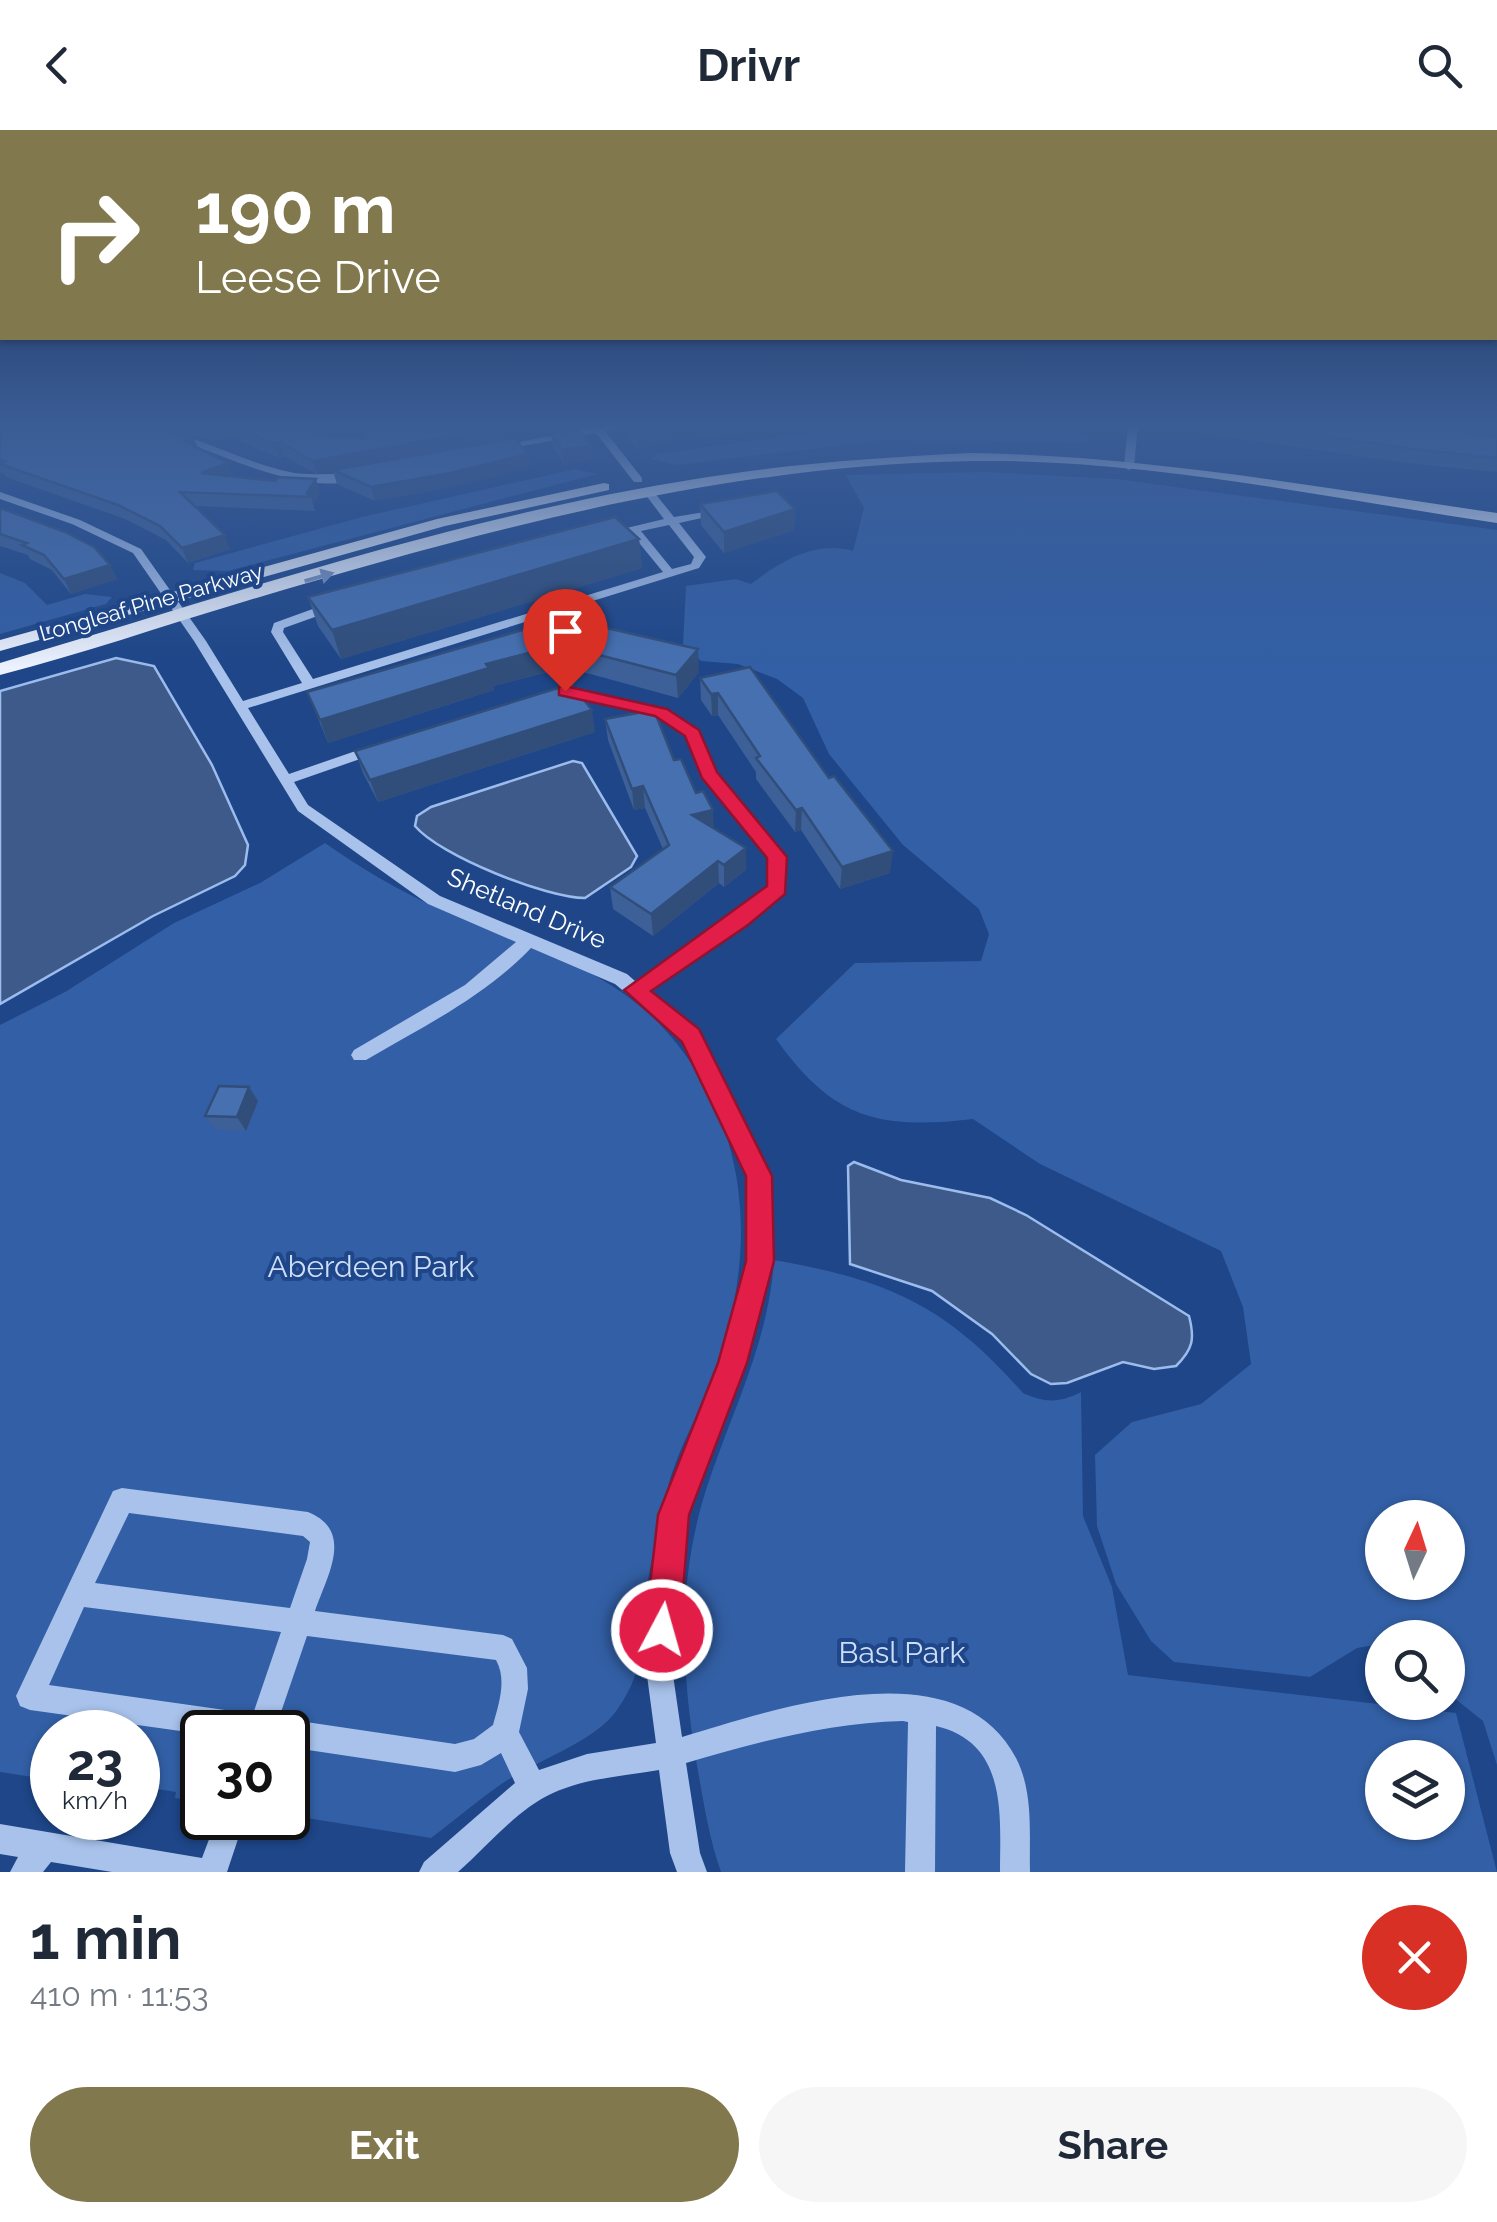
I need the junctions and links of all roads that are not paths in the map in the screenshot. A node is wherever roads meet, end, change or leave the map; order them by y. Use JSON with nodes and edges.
{"nodes":[{"id":1,"x":25,"y":505,"type":"edge"},
{"id":2,"x":520,"y":505,"type":"edge"},
{"id":3,"x":600,"y":505,"type":"edge"},
{"id":4,"x":659,"y":505,"type":"edge"},
{"id":5,"x":1415,"y":505,"type":"edge"},
{"id":6,"x":738,"y":507,"type":"edge"},
{"id":7,"x":1497,"y":518,"type":"edge"},
{"id":8,"x":670,"y":520,"type":"junction"},
{"id":9,"x":633,"y":528,"type":"junction"},
{"id":10,"x":590,"y":538,"type":"edge"},
{"id":11,"x":670,"y":574,"type":"junction"},
{"id":12,"x":360,"y":599,"type":"edge"},
{"id":13,"x":177,"y":606,"type":"junction"},
{"id":14,"x":0,"y":646,"type":"edge"},
{"id":15,"x":0,"y":669,"type":"edge"},
{"id":16,"x":308,"y":684,"type":"junction"},
{"id":17,"x":538,"y":698,"type":"edge"},
{"id":18,"x":240,"y":706,"type":"junction"},
{"id":19,"x":386,"y":746,"type":"edge"},
{"id":20,"x":285,"y":780,"type":"junction"},
{"id":21,"x":528,"y":940,"type":"junction"},
{"id":22,"x":635,"y":990,"type":"junction"},
{"id":23,"x":360,"y":1054,"type":"dead end"},
{"id":24,"x":78,"y":1593,"type":"junction"},
{"id":25,"x":298,"y":1622,"type":"junction"},
{"id":26,"x":922,"y":1709,"type":"junction"},
{"id":27,"x":277,"y":1710,"type":"edge"},
{"id":28,"x":180,"y":1718,"type":"edge"},
{"id":29,"x":505,"y":1733,"type":"junction"},
{"id":30,"x":310,"y":1737,"type":"edge"},
{"id":31,"x":671,"y":1754,"type":"junction"},
{"id":32,"x":534,"y":1788,"type":"junction"},
{"id":33,"x":223,"y":1840,"type":"edge"},
{"id":34,"x":2,"y":1841,"type":"edge"},
{"id":35,"x":45,"y":1846,"type":"junction"},
{"id":36,"x":25,"y":1872,"type":"edge"},
{"id":37,"x":201,"y":1872,"type":"edge"},
{"id":38,"x":212,"y":1872,"type":"edge"},
{"id":39,"x":434,"y":1872,"type":"edge"},
{"id":40,"x":692,"y":1872,"type":"edge"},
{"id":41,"x":920,"y":1872,"type":"edge"},
{"id":42,"x":1015,"y":1872,"type":"edge"}],
"edges":[{"from":1,"to":13,"type":"street","name":"Shetland Drive"},
{"from":2,"to":13,"type":"main road","name":"Longleaf Pine Parkway"},
{"from":13,"to":3,"type":"main road","name":"Longleaf Pine Parkway","one_way":true},
{"from":4,"to":8,"type":"street"},
{"from":5,"to":7,"type":"main road","name":"Longleaf Pine Parkway"},
{"from":6,"to":8,"type":"street"},
{"from":8,"to":9,"type":"street"},
{"from":8,"to":11,"type":"street"},
{"from":9,"to":10,"type":"street"},
{"from":9,"to":11,"type":"street"},
{"from":11,"to":16,"type":"street"},
{"from":12,"to":16,"type":"street"},
{"from":13,"to":14,"type":"main road","name":"Longleaf Pine Parkway"},
{"from":13,"to":15,"type":"main road","name":"Longleaf Pine Parkway"},
{"from":13,"to":18,"type":"street","name":"Shetland Drive"},
{"from":16,"to":18,"type":"street"},
{"from":17,"to":22,"type":"street"},
{"from":18,"to":20,"type":"street","name":"Shetland Drive"},
{"from":19,"to":20,"type":"street"},
{"from":20,"to":21,"type":"street","name":"Shetland Drive"},
{"from":21,"to":22,"type":"street","name":"Shetland Drive"},
{"from":21,"to":23,"type":"street"},
{"from":22,"to":31,"type":"street","name":"Shetland Drive"},
{"from":24,"to":25,"type":"street"},
{"from":24,"to":25,"type":"street"},
{"from":24,"to":28,"type":"street"},
{"from":25,"to":27,"type":"street"},
{"from":25,"to":29,"type":"street"},
{"from":26,"to":31,"type":"street"},
{"from":26,"to":41,"type":"street"},
{"from":26,"to":42,"type":"street"},
{"from":29,"to":30,"type":"street"},
{"from":29,"to":32,"type":"street"},
{"from":31,"to":32,"type":"street"},
{"from":31,"to":40,"type":"street","name":"Shetland Drive"},
{"from":32,"to":39,"type":"street"},
{"from":33,"to":38,"type":"street"},
{"from":34,"to":35,"type":"street"},
{"from":35,"to":36,"type":"street"},
{"from":35,"to":37,"type":"street"}]}
